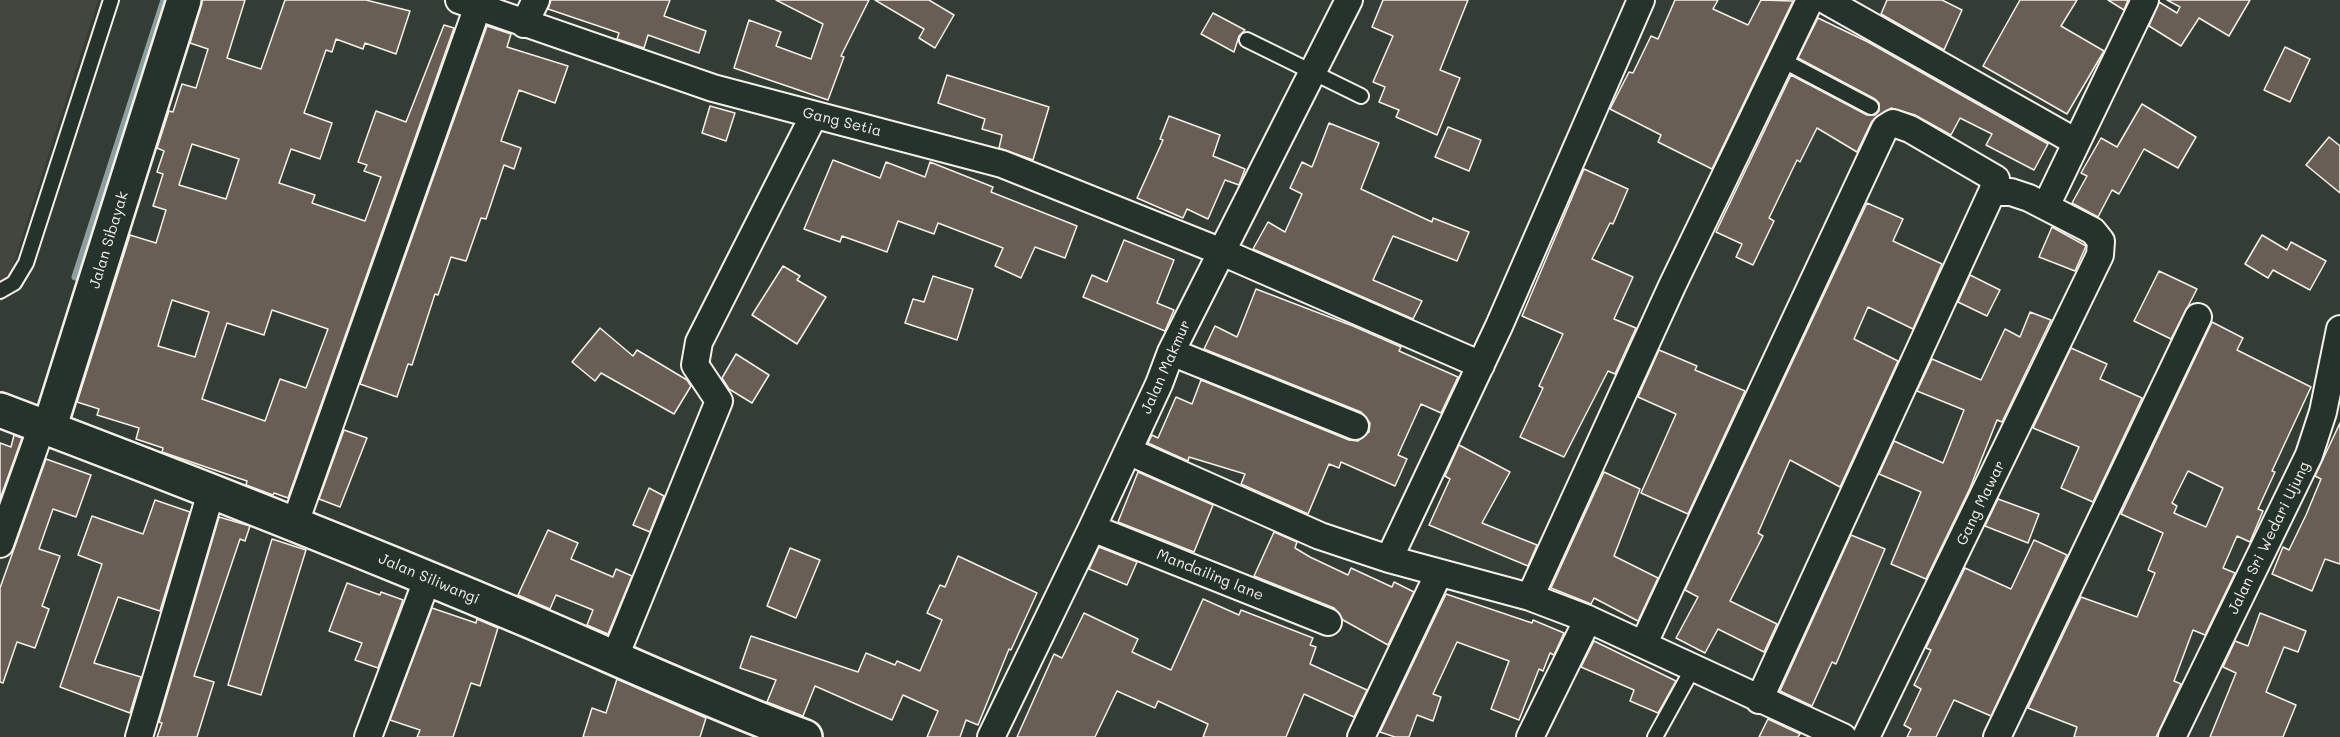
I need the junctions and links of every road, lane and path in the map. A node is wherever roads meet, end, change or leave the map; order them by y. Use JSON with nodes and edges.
{"nodes":[{"id":1,"x":111,"y":0,"type":"edge"},
{"id":2,"x":184,"y":0,"type":"edge"},
{"id":3,"x":536,"y":0,"type":"edge"},
{"id":4,"x":1348,"y":0,"type":"edge"},
{"id":5,"x":1641,"y":0,"type":"edge"},
{"id":6,"x":1810,"y":0,"type":"edge"},
{"id":7,"x":1825,"y":0,"type":"edge"},
{"id":8,"x":2145,"y":0,"type":"edge"},
{"id":9,"x":469,"y":3,"type":"edge"},
{"id":10,"x":524,"y":24,"type":"junction"},
{"id":11,"x":1247,"y":40,"type":"dead end"},
{"id":12,"x":1782,"y":60,"type":"junction"},
{"id":13,"x":1310,"y":73,"type":"junction"},
{"id":14,"x":1361,"y":96,"type":"dead end"},
{"id":15,"x":1871,"y":107,"type":"dead end"},
{"id":16,"x":814,"y":115,"type":"junction"},
{"id":17,"x":2076,"y":142,"type":"junction"},
{"id":18,"x":1992,"y":192,"type":"junction"},
{"id":19,"x":2046,"y":206,"type":"junction"},
{"id":20,"x":1222,"y":252,"type":"junction"},
{"id":21,"x":0,"y":291,"type":"edge"},
{"id":22,"x":2198,"y":317,"type":"dead end"},
{"id":23,"x":2340,"y":329,"type":"edge"},
{"id":24,"x":1171,"y":352,"type":"junction"},
{"id":25,"x":1481,"y":365,"type":"junction"},
{"id":26,"x":0,"y":410,"type":"edge"},
{"id":27,"x":1355,"y":426,"type":"dead end"},
{"id":28,"x":46,"y":428,"type":"junction"},
{"id":29,"x":1128,"y":451,"type":"junction"},
{"id":30,"x":211,"y":492,"type":"junction"},
{"id":31,"x":295,"y":523,"type":"junction"},
{"id":32,"x":1092,"y":528,"type":"junction"},
{"id":33,"x":0,"y":544,"type":"edge"},
{"id":34,"x":1389,"y":559,"type":"junction"},
{"id":35,"x":1439,"y":573,"type":"junction"},
{"id":36,"x":427,"y":580,"type":"junction"},
{"id":37,"x":1530,"y":597,"type":"junction"},
{"id":38,"x":1588,"y":619,"type":"junction"},
{"id":39,"x":1328,"y":622,"type":"dead end"},
{"id":40,"x":1644,"y":643,"type":"junction"},
{"id":41,"x":614,"y":659,"type":"junction"},
{"id":42,"x":1694,"y":668,"type":"junction"},
{"id":43,"x":1759,"y":700,"type":"junction"},
{"id":44,"x":139,"y":737,"type":"edge"},
{"id":45,"x":368,"y":737,"type":"edge"},
{"id":46,"x":805,"y":737,"type":"edge"},
{"id":47,"x":991,"y":737,"type":"edge"},
{"id":48,"x":1361,"y":737,"type":"edge"},
{"id":49,"x":1530,"y":737,"type":"edge"},
{"id":50,"x":1655,"y":737,"type":"edge"},
{"id":51,"x":1844,"y":737,"type":"edge"},
{"id":52,"x":1866,"y":737,"type":"edge"},
{"id":53,"x":1997,"y":737,"type":"edge"},
{"id":54,"x":2172,"y":737,"type":"edge"}],
"edges":[{"from":1,"to":21,"type":"lane"},
{"from":2,"to":28,"type":"street","name":"Jalan Sibayak"},
{"from":3,"to":10,"type":"street"},
{"from":4,"to":13,"type":"street","name":"Jalan Makmur"},
{"from":5,"to":25,"type":"street"},
{"from":6,"to":12,"type":"street"},
{"from":7,"to":17,"type":"street"},
{"from":8,"to":17,"type":"street"},
{"from":9,"to":10,"type":"street","name":"Gang Setia"},
{"from":9,"to":31,"type":"street"},
{"from":10,"to":16,"type":"street","name":"Gang Setia"},
{"from":11,"to":13,"type":"lane"},
{"from":12,"to":15,"type":"lane"},
{"from":12,"to":37,"type":"street"},
{"from":13,"to":14,"type":"lane"},
{"from":13,"to":20,"type":"street","name":"Jalan Makmur"},
{"from":16,"to":20,"type":"street","name":"Gang Setia"},
{"from":16,"to":41,"type":"street"},
{"from":17,"to":19,"type":"street"},
{"from":18,"to":19,"type":"street"},
{"from":18,"to":40,"type":"street"},
{"from":18,"to":43,"type":"street"},
{"from":19,"to":52,"type":"street","name":"Gang Mawar"},
{"from":20,"to":24,"type":"street","name":"Jalan Makmur"},
{"from":20,"to":25,"type":"street","name":"Gang Setia"},
{"from":22,"to":53,"type":"street"},
{"from":23,"to":54,"type":"street","name":"Jalan Sri Wedari Ujung"},
{"from":24,"to":27,"type":"street"},
{"from":24,"to":29,"type":"street","name":"Jalan Makmur"},
{"from":25,"to":34,"type":"street"},
{"from":26,"to":28,"type":"street"},
{"from":28,"to":30,"type":"street","name":"Jalan Siliwangi"},
{"from":28,"to":33,"type":"street"},
{"from":29,"to":32,"type":"street","name":"Jalan Makmur"},
{"from":29,"to":34,"type":"street"},
{"from":30,"to":31,"type":"street","name":"Jalan Siliwangi"},
{"from":30,"to":44,"type":"street"},
{"from":31,"to":36,"type":"street","name":"Jalan Siliwangi"},
{"from":32,"to":39,"type":"street","name":"Mandailing lane"},
{"from":32,"to":47,"type":"street","name":"Jalan Makmur"},
{"from":34,"to":35,"type":"street"},
{"from":35,"to":37,"type":"street"},
{"from":35,"to":48,"type":"street"},
{"from":36,"to":41,"type":"street","name":"Jalan Siliwangi"},
{"from":36,"to":45,"type":"street"},
{"from":37,"to":38,"type":"street"},
{"from":38,"to":40,"type":"street"},
{"from":38,"to":49,"type":"street"},
{"from":40,"to":42,"type":"street"},
{"from":41,"to":46,"type":"street","name":"Jalan Siliwangi"},
{"from":42,"to":43,"type":"street"},
{"from":42,"to":50,"type":"lane"},
{"from":43,"to":51,"type":"street"}]}
